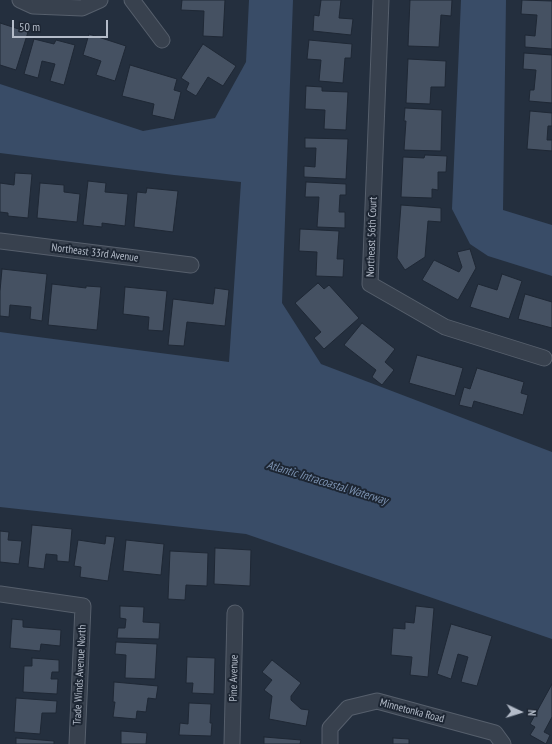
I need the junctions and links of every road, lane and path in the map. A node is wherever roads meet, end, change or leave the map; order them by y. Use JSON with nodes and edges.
{"nodes":[{"id":1,"x":20,"y":0,"type":"edge"},
{"id":2,"x":100,"y":0,"type":"edge"},
{"id":3,"x":132,"y":0,"type":"edge"},
{"id":4,"x":381,"y":0,"type":"edge"},
{"id":5,"x":162,"y":40,"type":"dead end"},
{"id":6,"x":0,"y":241,"type":"edge"},
{"id":7,"x":190,"y":265,"type":"dead end"},
{"id":8,"x":544,"y":358,"type":"dead end"},
{"id":9,"x":0,"y":594,"type":"edge"},
{"id":10,"x":235,"y":613,"type":"dead end"},
{"id":11,"x":499,"y":739,"type":"edge"},
{"id":12,"x":77,"y":744,"type":"edge"},
{"id":13,"x":232,"y":744,"type":"edge"},
{"id":14,"x":330,"y":744,"type":"edge"}],
"edges":[{"from":1,"to":2,"type":"street"},
{"from":3,"to":5,"type":"street"},
{"from":4,"to":8,"type":"street","name":"Northeast 56th Court"},
{"from":6,"to":7,"type":"street","name":"Northeast 33rd Avenue"},
{"from":9,"to":12,"type":"street","name":"Trade Winds Avenue North"},
{"from":10,"to":13,"type":"street","name":"Pine Avenue"},
{"from":11,"to":14,"type":"street","name":"Minnetonka Road"}]}
